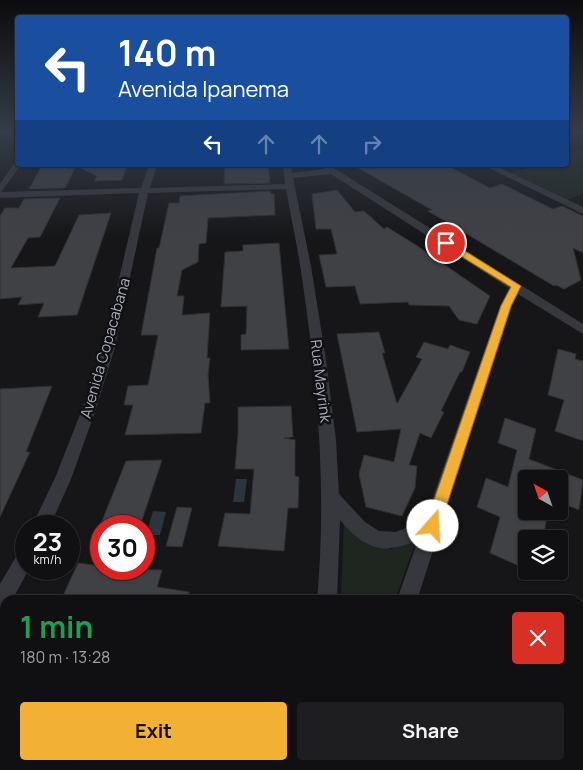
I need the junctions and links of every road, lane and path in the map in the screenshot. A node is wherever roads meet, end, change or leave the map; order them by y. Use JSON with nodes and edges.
{"nodes":[{"id":1,"x":15,"y":168,"type":"edge"},
{"id":2,"x":152,"y":168,"type":"edge"},
{"id":3,"x":328,"y":168,"type":"edge"},
{"id":4,"x":493,"y":168,"type":"edge"},
{"id":5,"x":288,"y":176,"type":"edge"},
{"id":6,"x":0,"y":190,"type":"edge"},
{"id":7,"x":146,"y":192,"type":"junction"},
{"id":8,"x":0,"y":195,"type":"edge"},
{"id":9,"x":583,"y":211,"type":"edge"},
{"id":10,"x":516,"y":286,"type":"junction"},
{"id":11,"x":583,"y":330,"type":"edge"},
{"id":12,"x":331,"y":497,"type":"junction"},
{"id":13,"x":46,"y":515,"type":"edge"},
{"id":14,"x":433,"y":526,"type":"junction"},
{"id":15,"x":15,"y":576,"type":"edge"},
{"id":16,"x":4,"y":595,"type":"edge"},
{"id":17,"x":327,"y":595,"type":"edge"},
{"id":18,"x":409,"y":595,"type":"edge"}],
"edges":[{"from":1,"to":6,"type":"street"},
{"from":2,"to":7,"type":"street","name":"Avenida Copacabana"},
{"from":3,"to":5,"type":"street"},
{"from":3,"to":10,"type":"street"},
{"from":4,"to":9,"type":"street"},
{"from":5,"to":7,"type":"street"},
{"from":5,"to":12,"type":"street","name":"Rua Mayrink"},
{"from":7,"to":8,"type":"street"},
{"from":7,"to":13,"type":"street","name":"Avenida Copacabana"},
{"from":10,"to":11,"type":"street"},
{"from":10,"to":14,"type":"street"},
{"from":12,"to":14,"type":"street"},
{"from":12,"to":17,"type":"street","name":"Rua Mayrink"},
{"from":14,"to":18,"type":"street"},
{"from":15,"to":16,"type":"street"}]}
